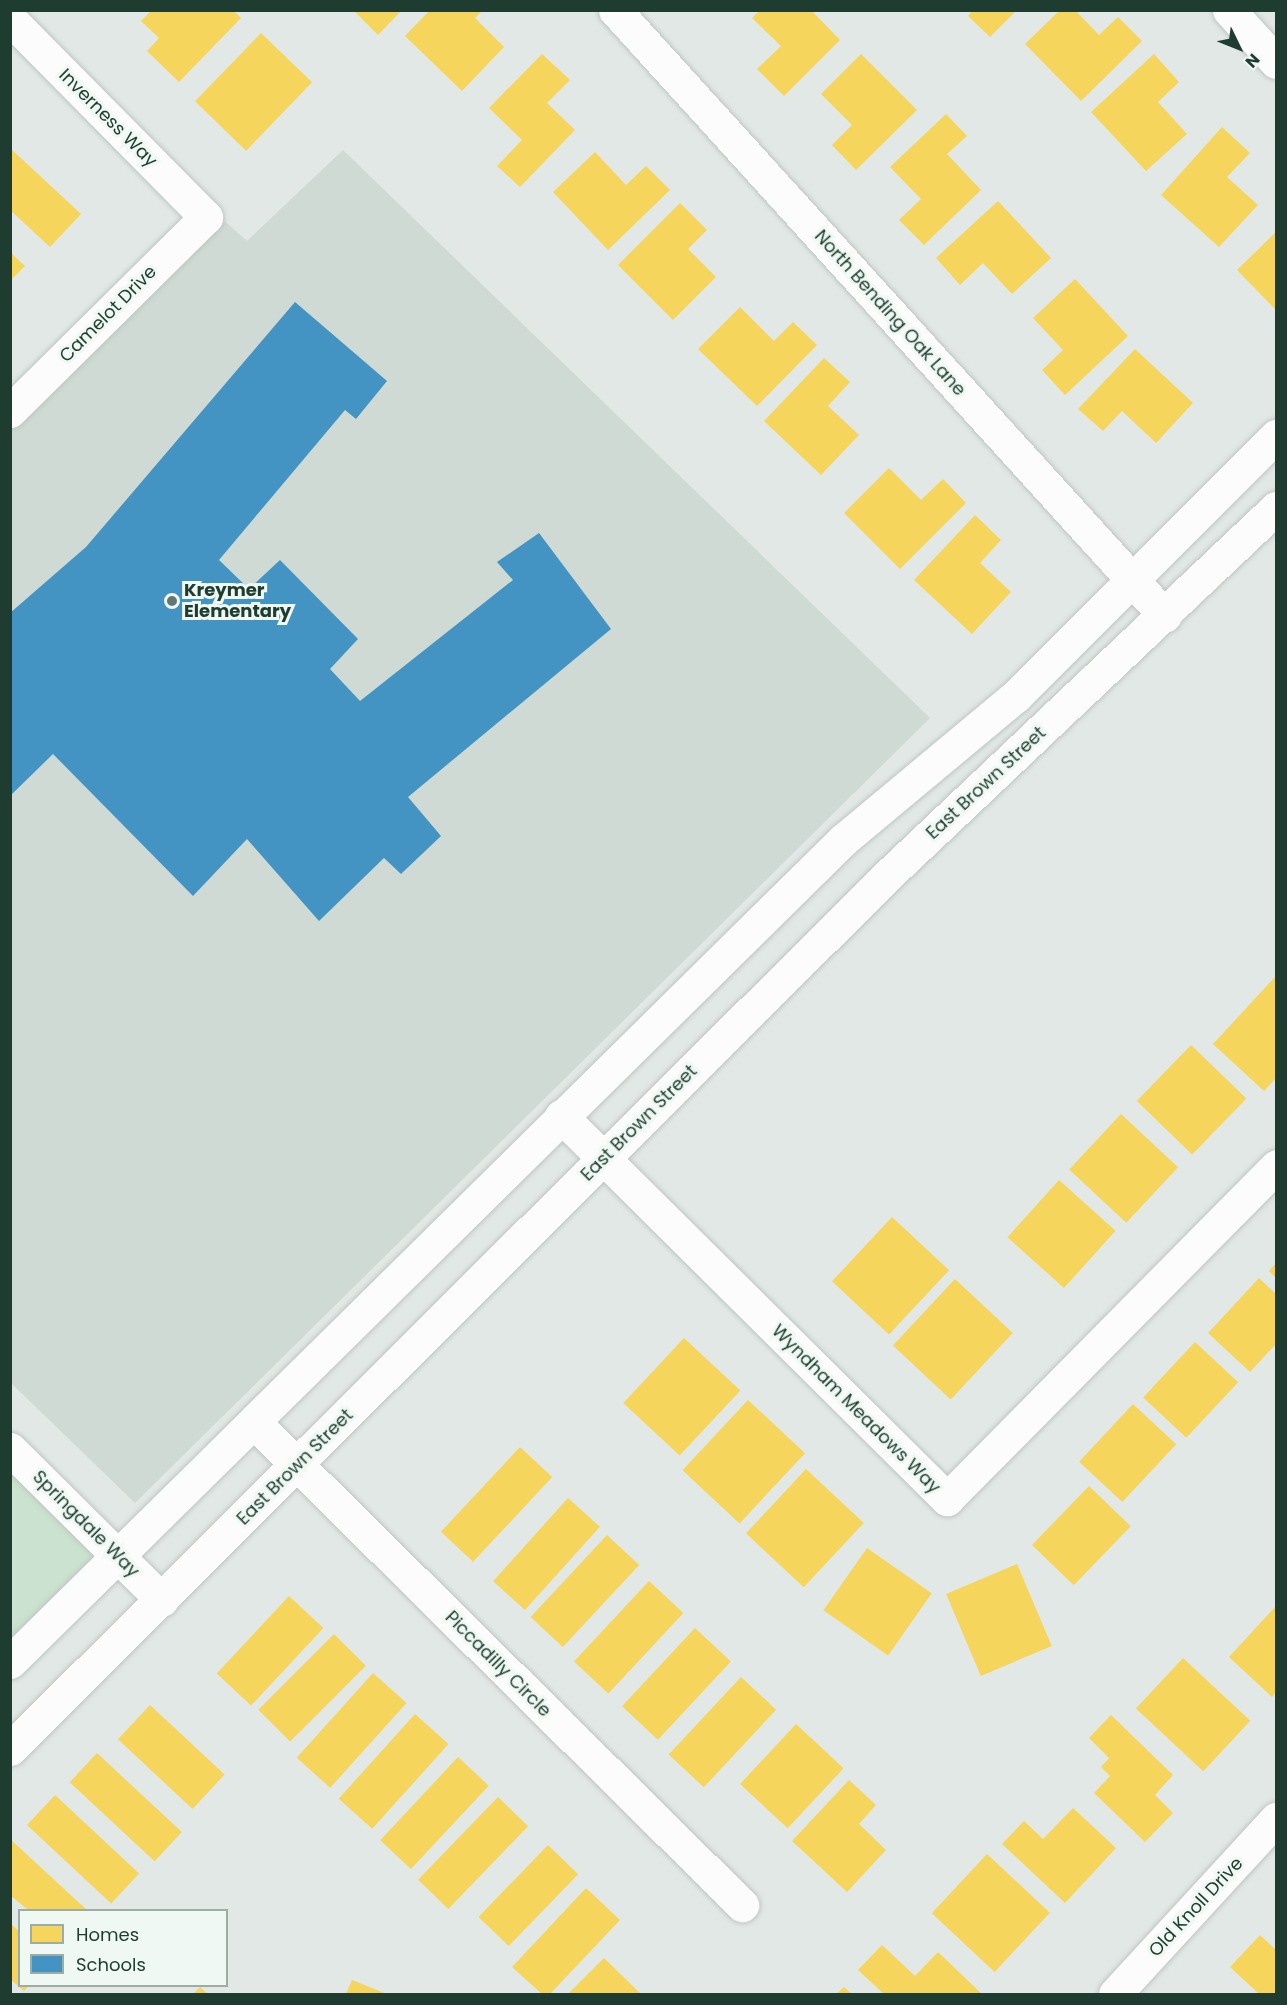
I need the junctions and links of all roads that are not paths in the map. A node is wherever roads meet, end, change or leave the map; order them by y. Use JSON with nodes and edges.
{"nodes":[{"id":1,"x":615,"y":10,"type":"edge"},
{"id":2,"x":1229,"y":10,"type":"edge"},
{"id":3,"x":10,"y":19,"type":"edge"},
{"id":4,"x":1276,"y":62,"type":"edge"},
{"id":5,"x":206,"y":217,"type":"joint"},
{"id":6,"x":10,"y":411,"type":"edge"},
{"id":7,"x":1276,"y":436,"type":"edge"},
{"id":8,"x":1276,"y":508,"type":"edge"},
{"id":9,"x":1132,"y":580,"type":"junction"},
{"id":10,"x":1165,"y":616,"type":"junction"},
{"id":11,"x":561,"y":1116,"type":"junction"},
{"id":12,"x":603,"y":1158,"type":"junction"},
{"id":13,"x":1276,"y":1166,"type":"edge"},
{"id":14,"x":254,"y":1422,"type":"junction"},
{"id":15,"x":10,"y":1449,"type":"edge"},
{"id":16,"x":298,"y":1465,"type":"junction"},
{"id":17,"x":119,"y":1557,"type":"junction"},
{"id":18,"x":162,"y":1600,"type":"junction"},
{"id":19,"x":10,"y":1662,"type":"edge"},
{"id":20,"x":10,"y":1749,"type":"edge"},
{"id":21,"x":1276,"y":1819,"type":"edge"},
{"id":22,"x":742,"y":1905,"type":"dead end"},
{"id":23,"x":1115,"y":1995,"type":"edge"}],
"edges":[{"from":1,"to":9,"type":"street","name":"North Bending Oak Lane"},
{"from":2,"to":4,"type":"street"},
{"from":3,"to":5,"type":"street","name":"Inverness Way"},
{"from":5,"to":6,"type":"street","name":"Camelot Drive"},
{"from":7,"to":9,"type":"street"},
{"from":8,"to":10,"type":"street","name":"East Brown Street"},
{"from":9,"to":10,"type":"street","name":"North Bending Oak Lane"},
{"from":9,"to":11,"type":"street"},
{"from":10,"to":12,"type":"street","name":"East Brown Street"},
{"from":11,"to":12,"type":"street","name":"Wyndham Meadows Way"},
{"from":11,"to":14,"type":"street"},
{"from":12,"to":13,"type":"street","name":"Wyndham Meadows Way"},
{"from":12,"to":16,"type":"street","name":"East Brown Street"},
{"from":14,"to":16,"type":"street","name":"Piccadilly Circle"},
{"from":14,"to":17,"type":"street"},
{"from":15,"to":17,"type":"street","name":"Springdale Way"},
{"from":16,"to":18,"type":"street","name":"East Brown Street"},
{"from":16,"to":22,"type":"street","name":"Piccadilly Circle"},
{"from":17,"to":18,"type":"street","name":"Springdale Way"},
{"from":17,"to":19,"type":"street"},
{"from":18,"to":20,"type":"street","name":"East Brown Street"},
{"from":21,"to":23,"type":"street","name":"Old Knoll Drive"}]}
